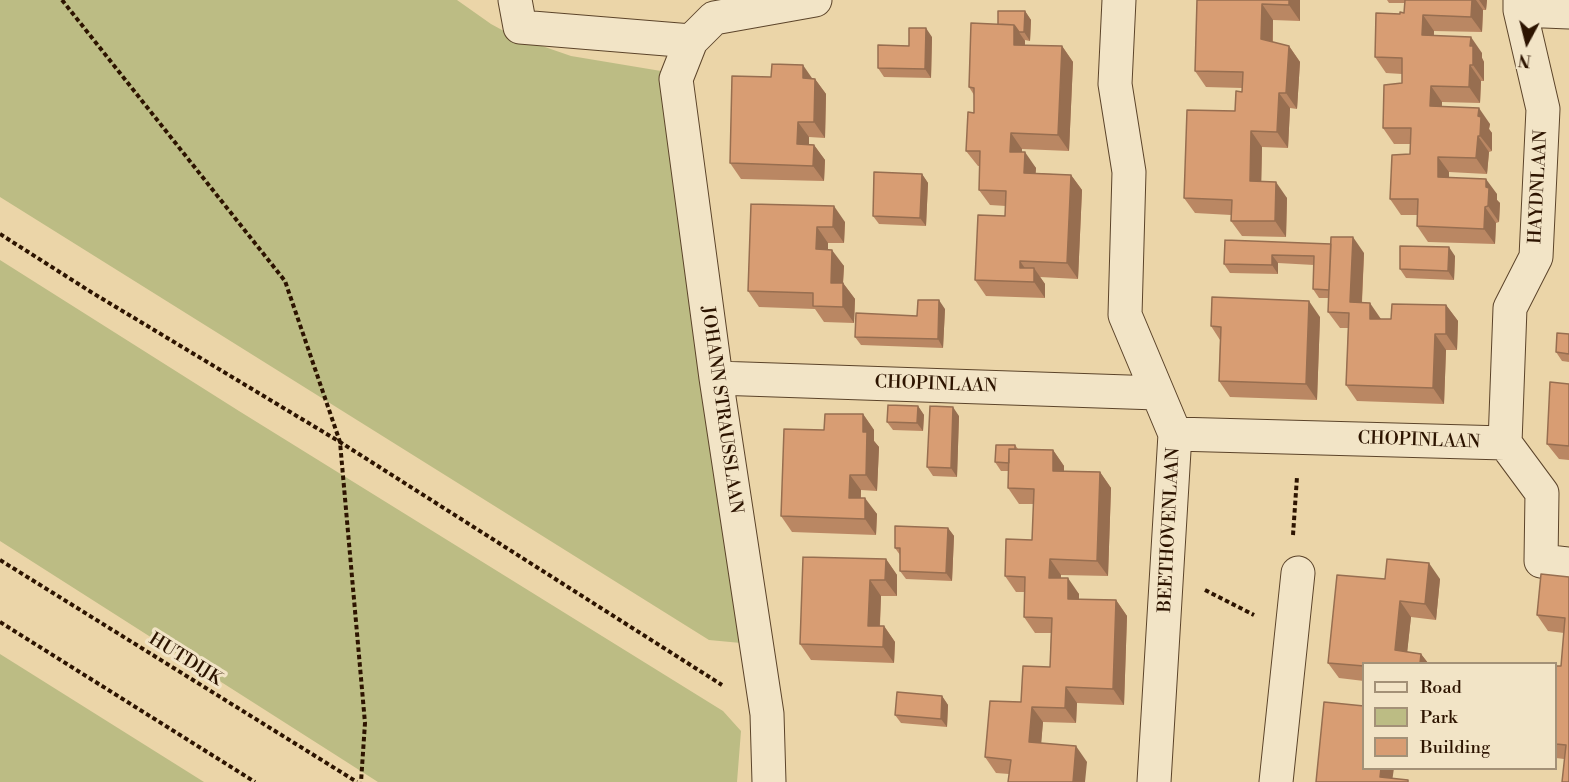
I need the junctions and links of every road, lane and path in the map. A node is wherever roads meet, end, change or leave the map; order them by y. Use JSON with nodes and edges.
{"nodes":[{"id":1,"x":62,"y":0,"type":"edge"},
{"id":2,"x":515,"y":0,"type":"edge"},
{"id":3,"x":815,"y":0,"type":"edge"},
{"id":4,"x":1119,"y":0,"type":"edge"},
{"id":5,"x":1520,"y":5,"type":"edge"},
{"id":6,"x":1569,"y":12,"type":"edge"},
{"id":7,"x":692,"y":41,"type":"junction"},
{"id":8,"x":0,"y":234,"type":"edge"},
{"id":9,"x":716,"y":378,"type":"junction"},
{"id":10,"x":1157,"y":393,"type":"junction"},
{"id":11,"x":1175,"y":434,"type":"junction"},
{"id":12,"x":1299,"y":437,"type":"junction"},
{"id":13,"x":340,"y":442,"type":"junction"},
{"id":14,"x":1505,"y":443,"type":"junction"},
{"id":15,"x":0,"y":561,"type":"edge"},
{"id":16,"x":1569,"y":564,"type":"edge"},
{"id":17,"x":1168,"y":571,"type":"junction"},
{"id":18,"x":1298,"y":573,"type":"joint"},
{"id":19,"x":0,"y":622,"type":"edge"},
{"id":20,"x":1293,"y":634,"type":"junction"},
{"id":21,"x":767,"y":714,"type":"junction"},
{"id":22,"x":255,"y":782,"type":"edge"},
{"id":23,"x":359,"y":782,"type":"edge"},
{"id":24,"x":769,"y":782,"type":"edge"},
{"id":25,"x":1154,"y":782,"type":"edge"},
{"id":26,"x":1276,"y":782,"type":"edge"}],
"edges":[{"from":1,"to":13,"type":"path"},
{"from":2,"to":7,"type":"street"},
{"from":3,"to":7,"type":"street","name":"JOHANN STRAUSSLAAN"},
{"from":4,"to":10,"type":"street","name":"BEETHOVENLAAN"},
{"from":5,"to":6,"type":"street"},
{"from":5,"to":14,"type":"street","name":"HAYDNLAAN"},
{"from":7,"to":9,"type":"street","name":"JOHANN STRAUSSLAAN"},
{"from":8,"to":13,"type":"path"},
{"from":9,"to":10,"type":"street","name":"CHOPINLAAN"},
{"from":9,"to":21,"type":"street","name":"JOHANN STRAUSSLAAN"},
{"from":10,"to":11,"type":"street","name":"BEETHOVENLAAN"},
{"from":11,"to":12,"type":"street","name":"CHOPINLAAN"},
{"from":11,"to":17,"type":"street","name":"BEETHOVENLAAN"},
{"from":12,"to":14,"type":"street","name":"CHOPINLAAN"},
{"from":12,"to":18,"type":"path"},
{"from":13,"to":21,"type":"path"},
{"from":13,"to":23,"type":"path"},
{"from":14,"to":16,"type":"street","name":"CHOPINLAAN"},
{"from":15,"to":23,"type":"path","name":"HUTDIJK"},
{"from":17,"to":20,"type":"path"},
{"from":17,"to":25,"type":"street","name":"BEETHOVENLAAN"},
{"from":18,"to":20,"type":"street"},
{"from":19,"to":22,"type":"path"},
{"from":20,"to":26,"type":"street"},
{"from":21,"to":24,"type":"street","name":"JOHANN STRAUSSLAAN"}]}
